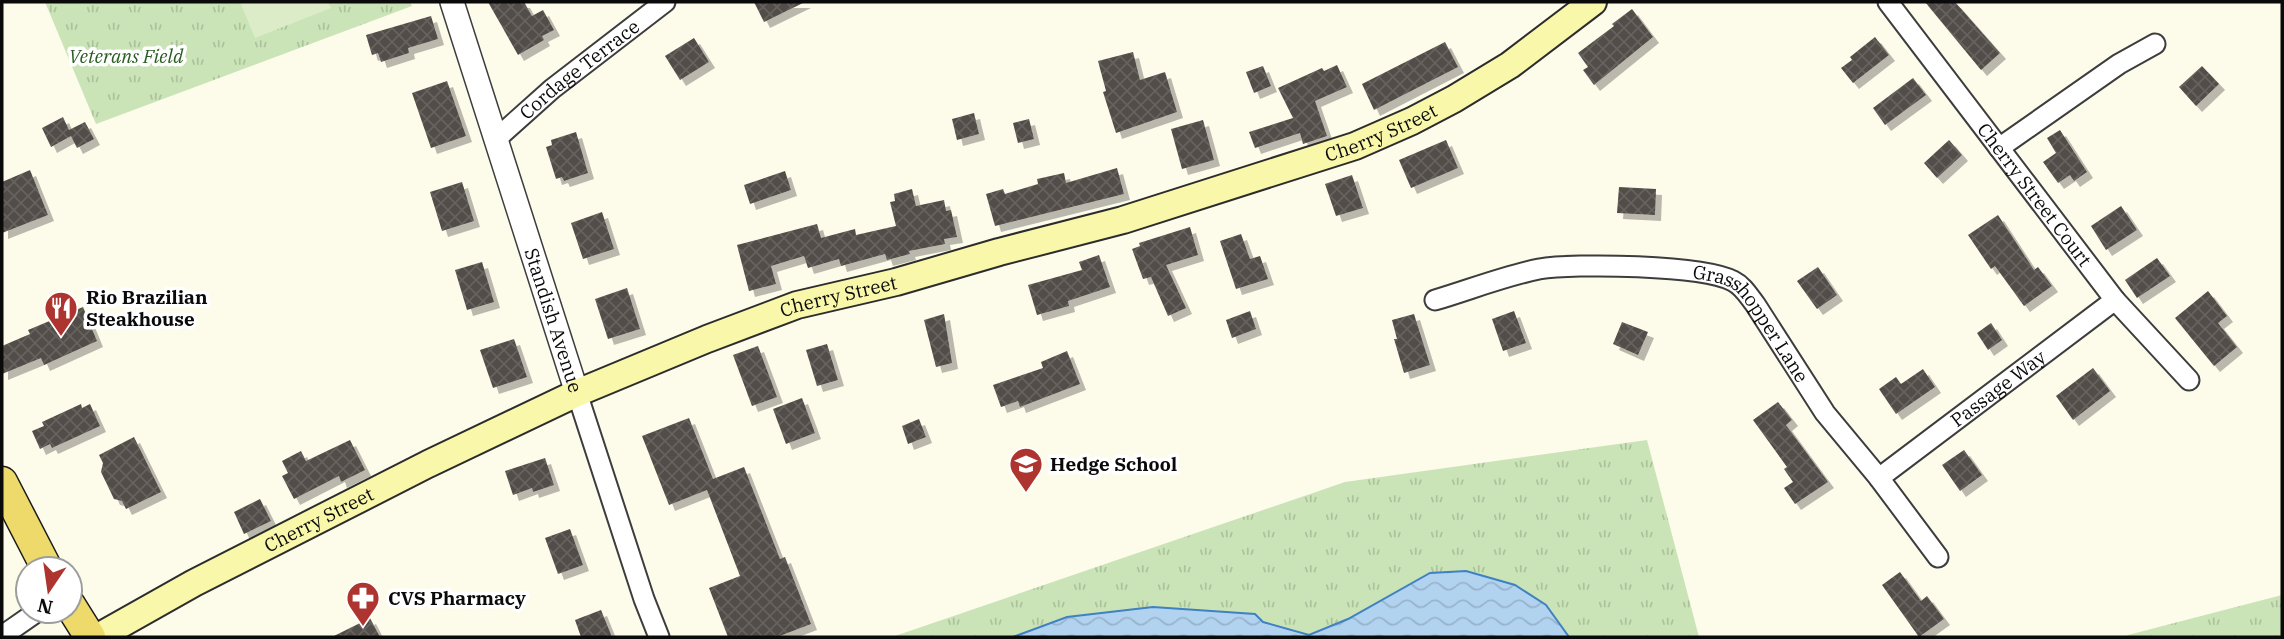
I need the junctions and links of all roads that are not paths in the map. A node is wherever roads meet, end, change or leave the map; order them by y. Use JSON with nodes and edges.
{"nodes":[{"id":1,"x":452,"y":2,"type":"edge"},
{"id":2,"x":665,"y":2,"type":"edge"},
{"id":3,"x":1593,"y":2,"type":"edge"},
{"id":4,"x":1888,"y":2,"type":"edge"},
{"id":5,"x":2155,"y":44,"type":"dead end"},
{"id":6,"x":495,"y":140,"type":"junction"},
{"id":7,"x":1998,"y":148,"type":"junction"},
{"id":8,"x":1435,"y":300,"type":"dead end"},
{"id":9,"x":2115,"y":300,"type":"junction"},
{"id":10,"x":2189,"y":380,"type":"dead end"},
{"id":11,"x":577,"y":393,"type":"junction"},
{"id":12,"x":1879,"y":478,"type":"junction"},
{"id":13,"x":2,"y":482,"type":"edge"},
{"id":14,"x":40,"y":555,"type":"edge"},
{"id":15,"x":1938,"y":556,"type":"dead end"},
{"id":16,"x":18,"y":625,"type":"edge"},
{"id":17,"x":2,"y":636,"type":"edge"},
{"id":18,"x":98,"y":637,"type":"edge"},
{"id":19,"x":659,"y":637,"type":"edge"}],
"edges":[{"from":1,"to":6,"type":"street","name":"Standish Avenue"},
{"from":2,"to":6,"type":"street","name":"Cordage Terrace"},
{"from":3,"to":11,"type":"main road","name":"Cherry Street"},
{"from":4,"to":7,"type":"street","name":"Cherry Street Court"},
{"from":5,"to":7,"type":"street"},
{"from":6,"to":11,"type":"street","name":"Standish Avenue"},
{"from":7,"to":9,"type":"street","name":"Cherry Street Court"},
{"from":8,"to":12,"type":"street","name":"Grasshopper Lane"},
{"from":9,"to":10,"type":"street","name":"Cherry Street Court"},
{"from":9,"to":12,"type":"street","name":"Passage Way"},
{"from":11,"to":18,"type":"main road","name":"Cherry Street"},
{"from":11,"to":19,"type":"street","name":"Standish Avenue"},
{"from":12,"to":15,"type":"street","name":"Grasshopper Lane"},
{"from":13,"to":14,"type":"main road"},
{"from":16,"to":17,"type":"street"}]}
